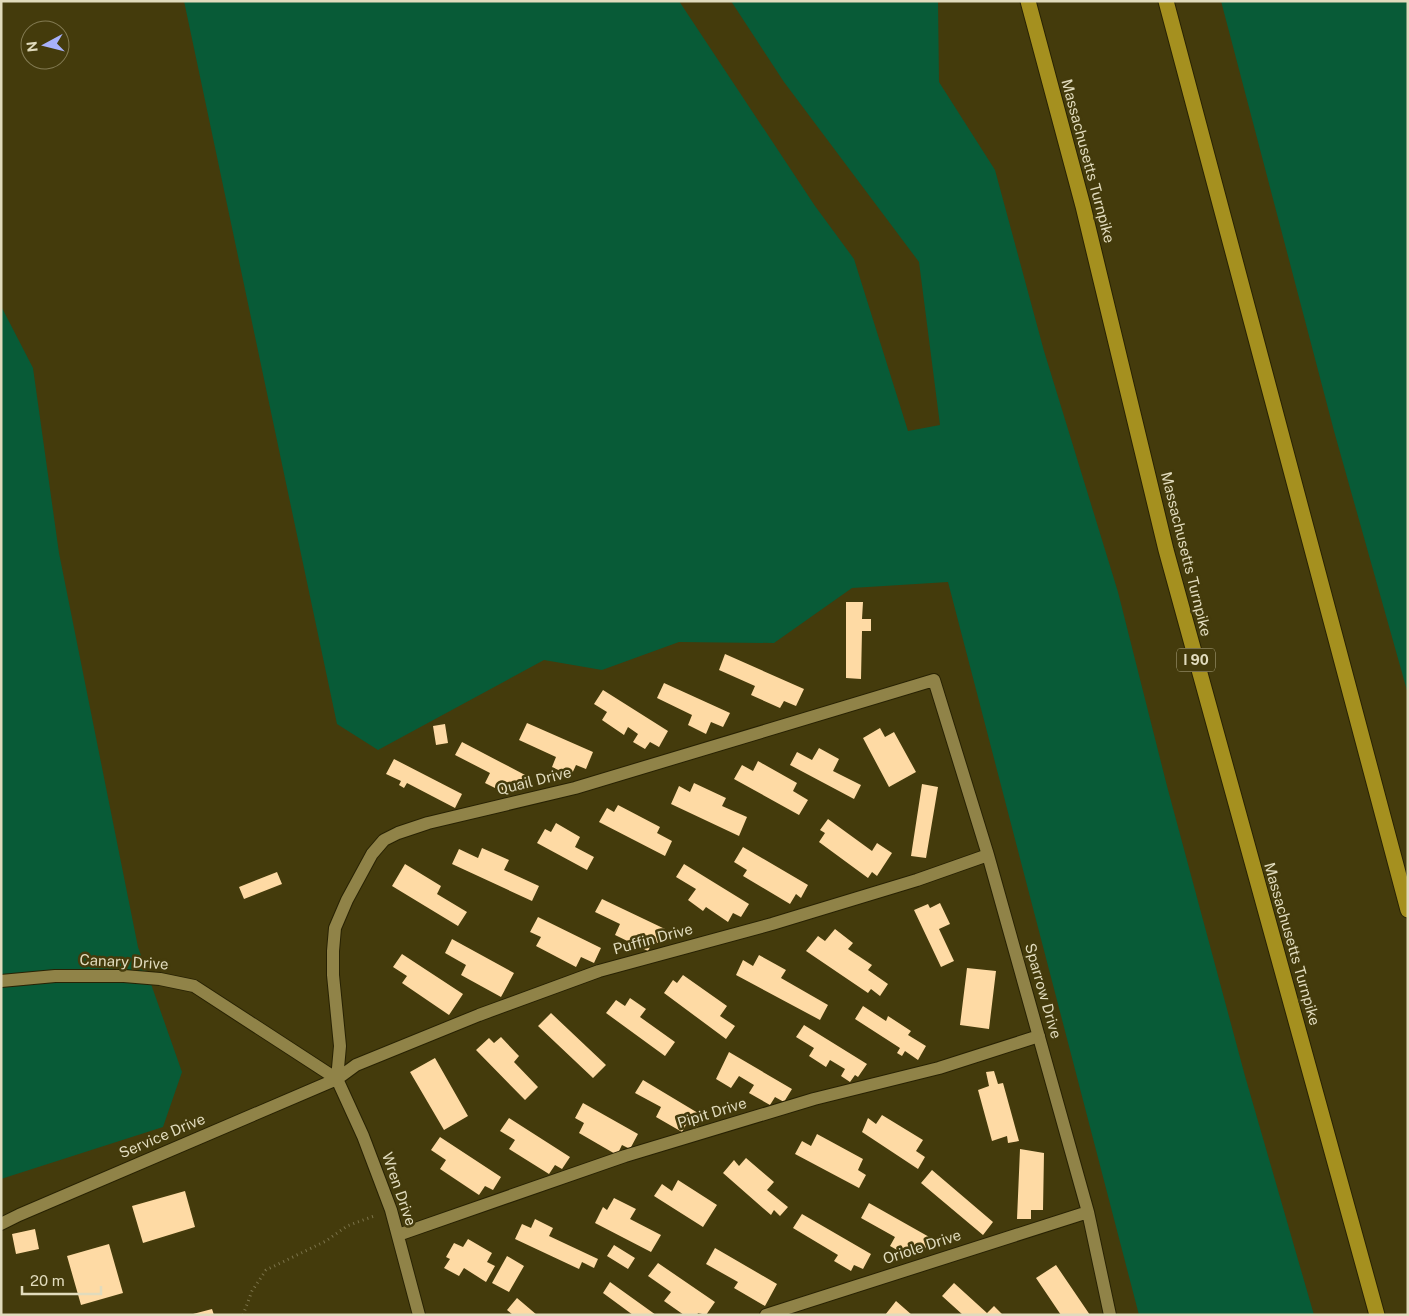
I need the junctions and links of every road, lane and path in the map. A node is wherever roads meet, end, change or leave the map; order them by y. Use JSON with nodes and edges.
{"nodes":[{"id":1,"x":1028,"y":1,"type":"edge"},
{"id":2,"x":1166,"y":1,"type":"edge"},
{"id":3,"x":934,"y":680,"type":"joint"},
{"id":4,"x":988,"y":855,"type":"junction"},
{"id":5,"x":1408,"y":910,"type":"edge"},
{"id":6,"x":1,"y":981,"type":"edge"},
{"id":7,"x":1039,"y":1036,"type":"junction"},
{"id":8,"x":337,"y":1079,"type":"junction"},
{"id":9,"x":391,"y":1210,"type":"junction"},
{"id":10,"x":1088,"y":1212,"type":"junction"},
{"id":11,"x":1,"y":1224,"type":"edge"},
{"id":12,"x":398,"y":1235,"type":"junction"},
{"id":13,"x":242,"y":1315,"type":"edge"},
{"id":14,"x":419,"y":1315,"type":"edge"},
{"id":15,"x":766,"y":1315,"type":"edge"},
{"id":16,"x":1110,"y":1315,"type":"edge"},
{"id":17,"x":1377,"y":1315,"type":"edge"}],
"edges":[{"from":1,"to":17,"type":"highway","name":"Massachusetts Turnpike","number":"I 90"},
{"from":2,"to":5,"type":"highway"},
{"from":3,"to":4,"type":"street","name":"Sparrow Drive"},
{"from":3,"to":8,"type":"street","name":"Quail Drive"},
{"from":4,"to":7,"type":"street","name":"Sparrow Drive"},
{"from":4,"to":8,"type":"street","name":"Puffin Drive"},
{"from":6,"to":8,"type":"street","name":"Canary Drive"},
{"from":7,"to":10,"type":"street","name":"Sparrow Drive"},
{"from":7,"to":12,"type":"street","name":"Pipit Drive"},
{"from":8,"to":9,"type":"street","name":"Wren Drive"},
{"from":8,"to":11,"type":"street","name":"Service Drive"},
{"from":9,"to":12,"type":"street","name":"Wren Drive"},
{"from":9,"to":13,"type":"path"},
{"from":10,"to":15,"type":"street","name":"Oriole Drive"},
{"from":10,"to":16,"type":"street","name":"Sparrow Drive"},
{"from":12,"to":14,"type":"street","name":"Wren Drive"}]}
